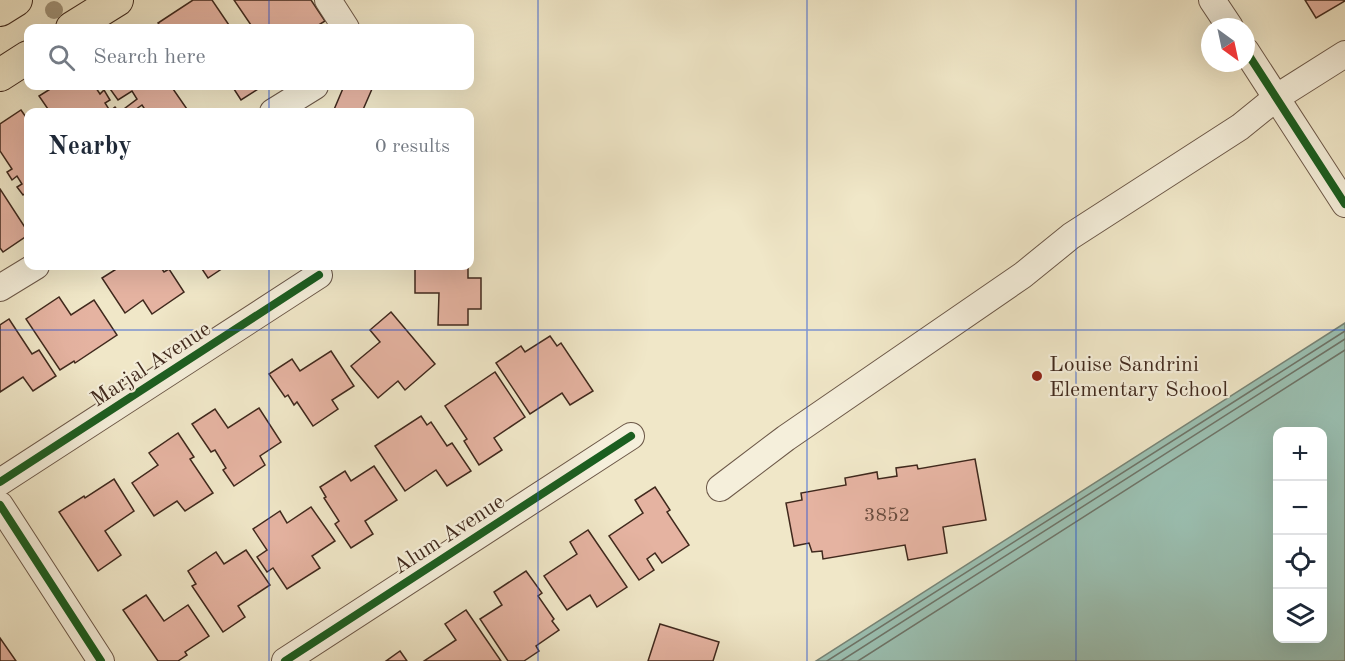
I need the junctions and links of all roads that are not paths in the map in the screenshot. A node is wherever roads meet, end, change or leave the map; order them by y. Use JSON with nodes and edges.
{"nodes":[{"id":1,"x":16,"y":0,"type":"edge"},
{"id":2,"x":117,"y":0,"type":"edge"},
{"id":3,"x":328,"y":0,"type":"edge"},
{"id":4,"x":1212,"y":0,"type":"edge"},
{"id":5,"x":0,"y":10,"type":"edge"},
{"id":6,"x":1224,"y":18,"type":"edge"},
{"id":7,"x":78,"y":24,"type":"edge"},
{"id":8,"x":343,"y":24,"type":"edge"},
{"id":9,"x":1345,"y":54,"type":"edge"},
{"id":10,"x":24,"y":60,"type":"edge"},
{"id":11,"x":1255,"y":65,"type":"edge"},
{"id":12,"x":0,"y":75,"type":"edge"},
{"id":13,"x":309,"y":90,"type":"edge"},
{"id":14,"x":1277,"y":98,"type":"junction"},
{"id":15,"x":279,"y":108,"type":"edge"},
{"id":16,"x":1345,"y":204,"type":"edge"},
{"id":17,"x":29,"y":270,"type":"edge"},
{"id":18,"x":319,"y":275,"type":"dead end"},
{"id":19,"x":0,"y":288,"type":"edge"},
{"id":20,"x":631,"y":436,"type":"dead end"},
{"id":21,"x":0,"y":482,"type":"edge"},
{"id":22,"x":720,"y":488,"type":"dead end"},
{"id":23,"x":0,"y":505,"type":"edge"},
{"id":24,"x":101,"y":661,"type":"edge"},
{"id":25,"x":285,"y":661,"type":"edge"}],
"edges":[{"from":1,"to":5,"type":"main road"},
{"from":2,"to":7,"type":"main road"},
{"from":3,"to":8,"type":"street"},
{"from":4,"to":6,"type":"street"},
{"from":9,"to":14,"type":"street"},
{"from":10,"to":12,"type":"main road"},
{"from":11,"to":14,"type":"street"},
{"from":13,"to":15,"type":"street"},
{"from":14,"to":16,"type":"street"},
{"from":14,"to":22,"type":"street"},
{"from":17,"to":19,"type":"street"},
{"from":18,"to":21,"type":"street","name":"Marjal Avenue"},
{"from":20,"to":25,"type":"street","name":"Alum Avenue"},
{"from":23,"to":24,"type":"street"}]}
